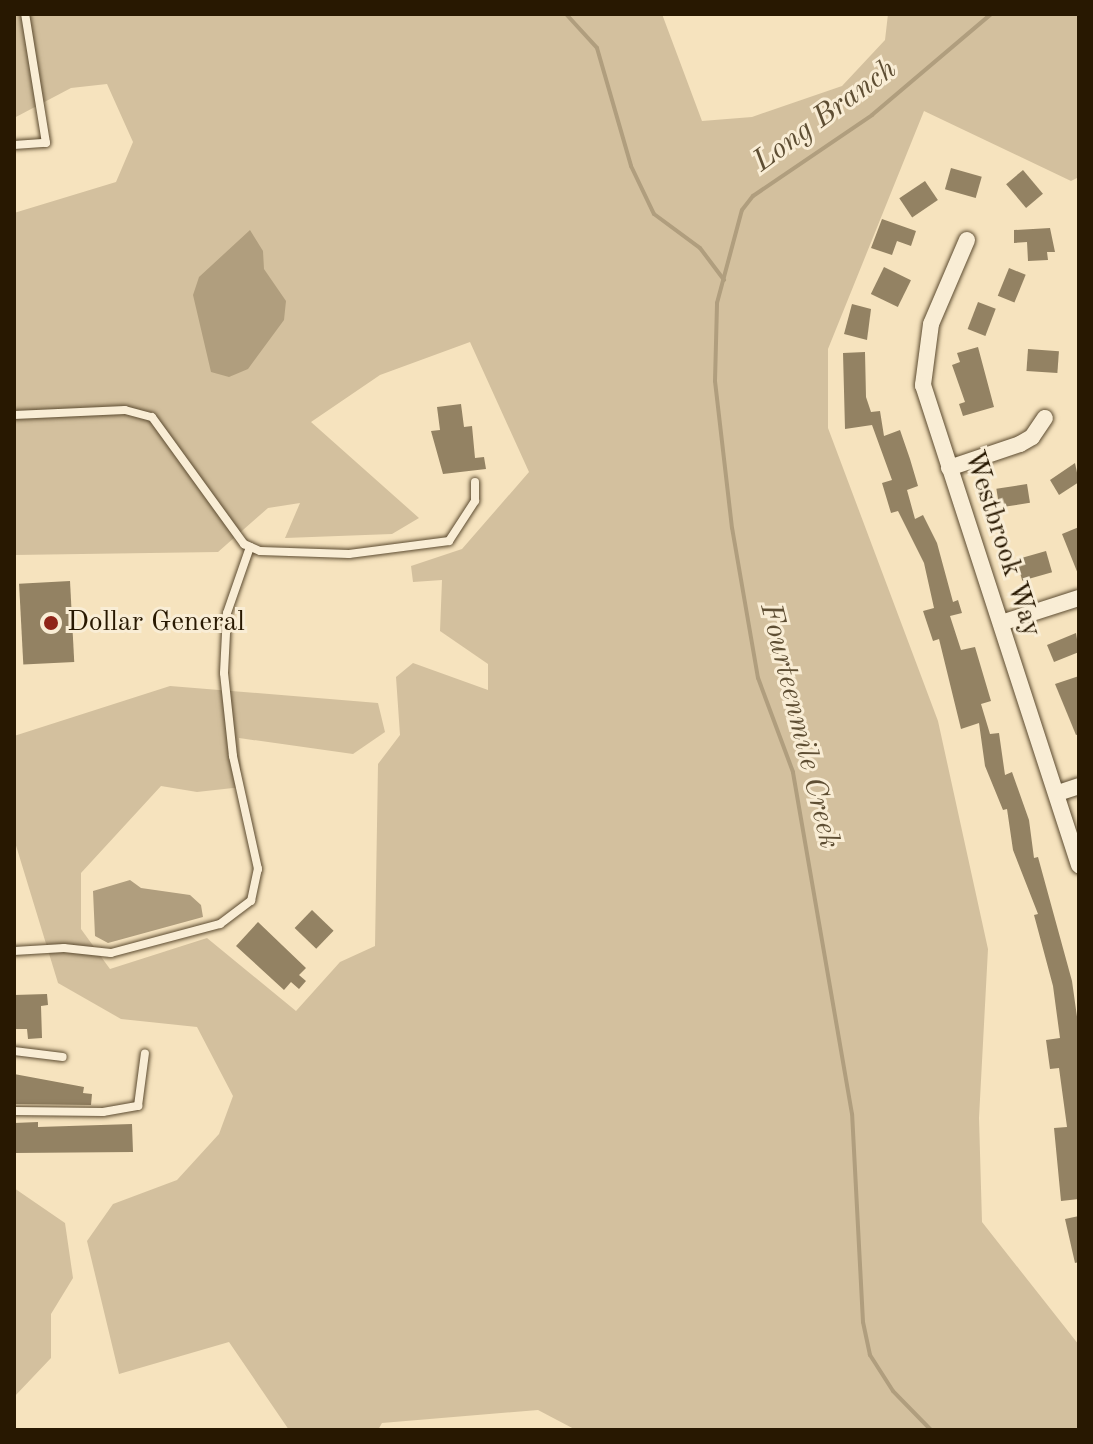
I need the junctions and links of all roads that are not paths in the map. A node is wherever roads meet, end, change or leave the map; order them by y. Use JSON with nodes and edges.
{"nodes":[{"id":1,"x":25,"y":14,"type":"edge"},
{"id":2,"x":14,"y":145,"type":"edge"},
{"id":3,"x":967,"y":240,"type":"dead end"},
{"id":4,"x":14,"y":415,"type":"edge"},
{"id":5,"x":1045,"y":418,"type":"dead end"},
{"id":6,"x":949,"y":468,"type":"junction"},
{"id":7,"x":475,"y":482,"type":"dead end"},
{"id":8,"x":250,"y":547,"type":"junction"},
{"id":9,"x":1079,"y":598,"type":"edge"},
{"id":10,"x":1001,"y":623,"type":"junction"},
{"id":11,"x":1079,"y":786,"type":"edge"},
{"id":12,"x":1058,"y":793,"type":"junction"},
{"id":13,"x":1079,"y":865,"type":"edge"},
{"id":14,"x":14,"y":951,"type":"edge"},
{"id":15,"x":14,"y":1051,"type":"edge"},
{"id":16,"x":145,"y":1053,"type":"dead end"},
{"id":17,"x":63,"y":1057,"type":"dead end"},
{"id":18,"x":14,"y":1111,"type":"edge"}],
"edges":[{"from":1,"to":2,"type":"lane"},
{"from":3,"to":6,"type":"street","name":"Westbrook Way"},
{"from":4,"to":8,"type":"lane"},
{"from":5,"to":6,"type":"street"},
{"from":6,"to":10,"type":"street","name":"Westbrook Way"},
{"from":7,"to":8,"type":"lane"},
{"from":8,"to":14,"type":"lane"},
{"from":9,"to":10,"type":"street"},
{"from":10,"to":12,"type":"street","name":"Westbrook Way"},
{"from":11,"to":12,"type":"street"},
{"from":12,"to":13,"type":"street","name":"Westbrook Way"},
{"from":15,"to":17,"type":"lane"},
{"from":16,"to":18,"type":"lane"}]}
